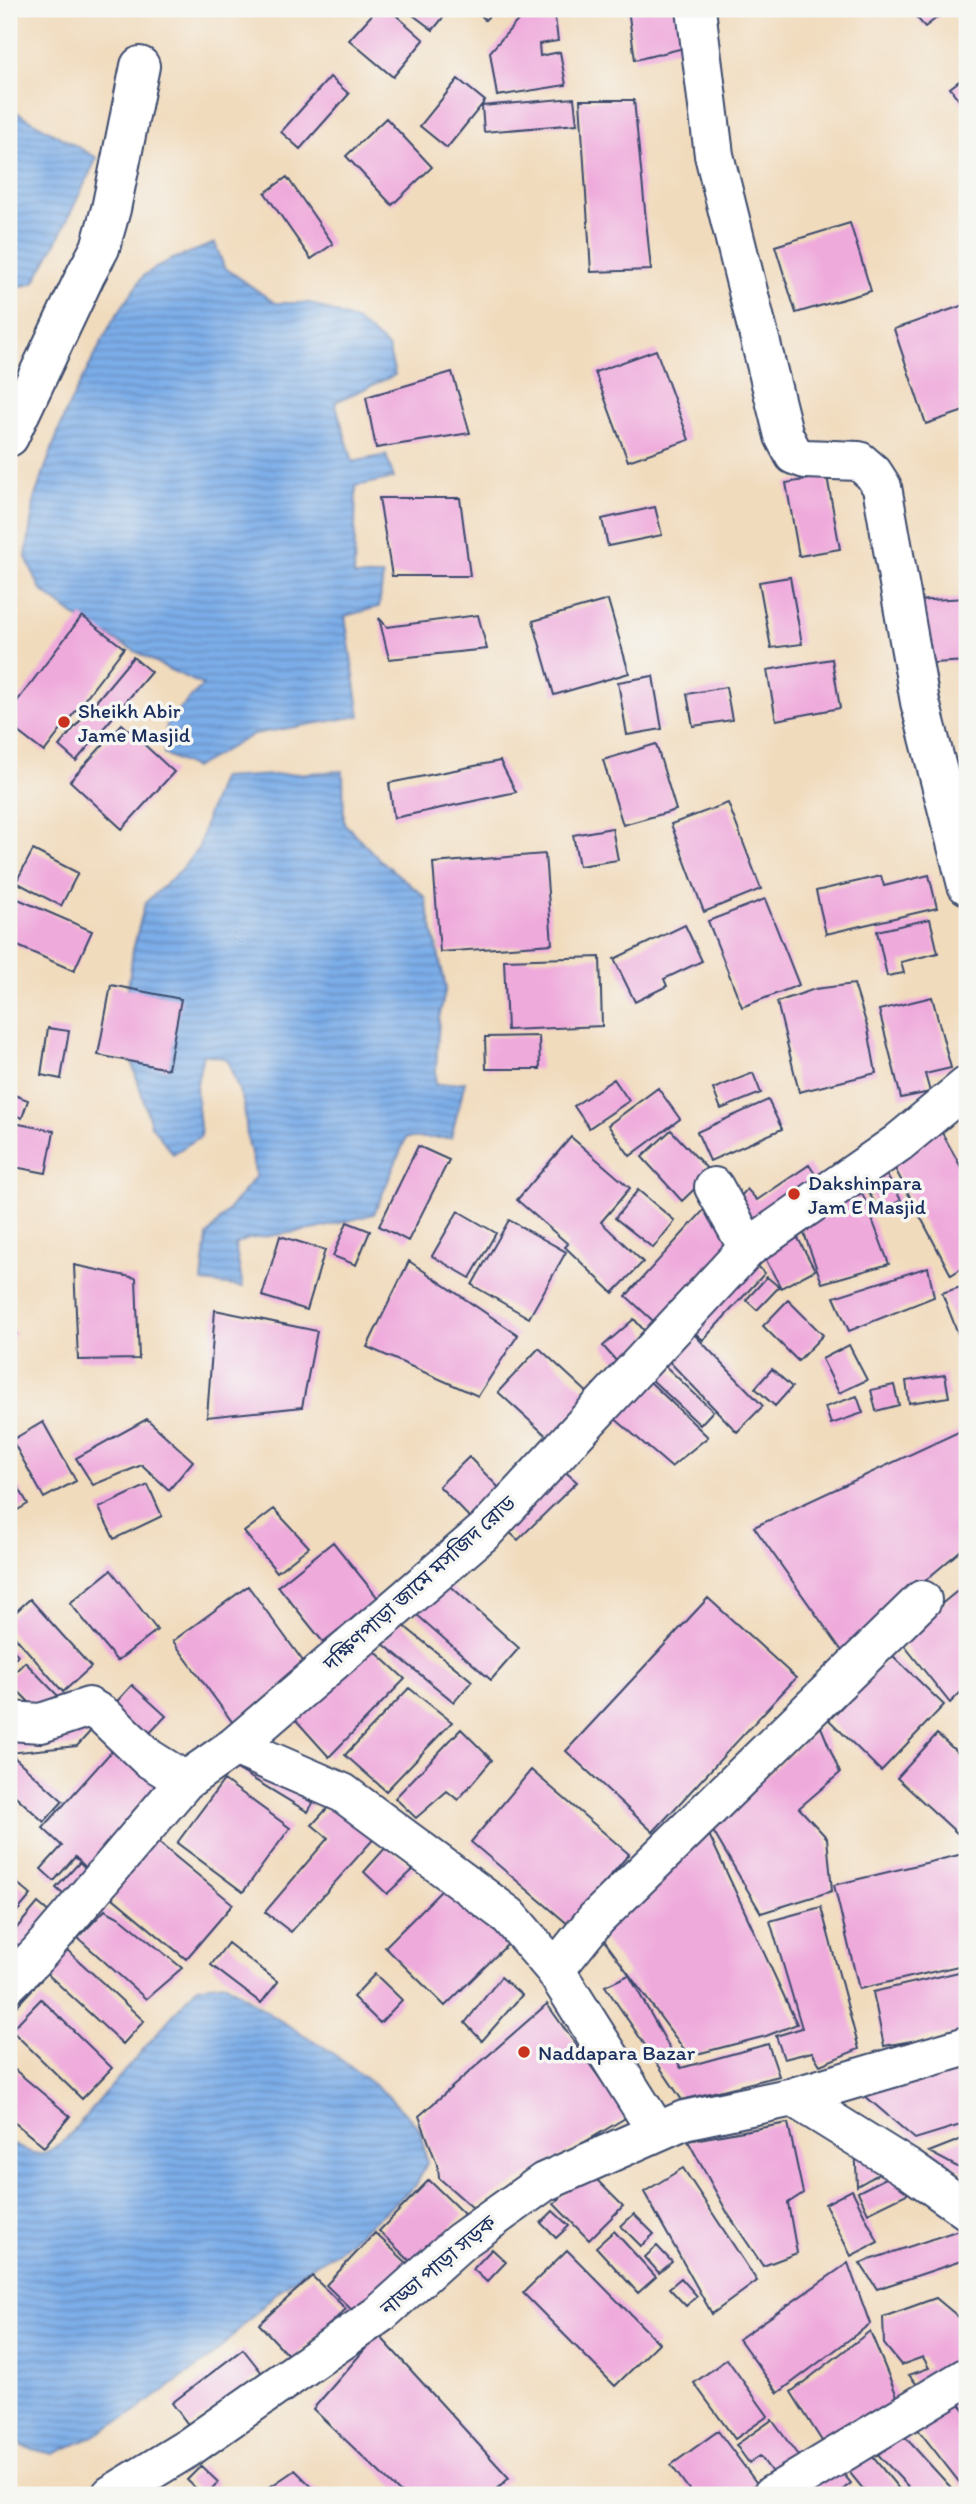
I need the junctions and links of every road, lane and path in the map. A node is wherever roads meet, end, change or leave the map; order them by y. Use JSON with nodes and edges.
{"nodes":[{"id":1,"x":696,"y":9,"type":"edge"},
{"id":2,"x":141,"y":66,"type":"dead end"},
{"id":3,"x":9,"y":436,"type":"edge"},
{"id":4,"x":967,"y":885,"type":"edge"},
{"id":5,"x":967,"y":1086,"type":"edge"},
{"id":6,"x":714,"y":1187,"type":"dead end"},
{"id":7,"x":748,"y":1248,"type":"junction"},
{"id":8,"x":922,"y":1600,"type":"dead end"},
{"id":9,"x":9,"y":1721,"type":"edge"},
{"id":10,"x":235,"y":1746,"type":"junction"},
{"id":11,"x":185,"y":1781,"type":"junction"},
{"id":12,"x":555,"y":1970,"type":"junction"},
{"id":13,"x":9,"y":1983,"type":"edge"},
{"id":14,"x":967,"y":2046,"type":"edge"},
{"id":15,"x":793,"y":2097,"type":"junction"},
{"id":16,"x":656,"y":2130,"type":"junction"},
{"id":17,"x":967,"y":2210,"type":"edge"},
{"id":18,"x":967,"y":2377,"type":"edge"},
{"id":19,"x":111,"y":2495,"type":"edge"},
{"id":20,"x":772,"y":2495,"type":"edge"}],
"edges":[{"from":1,"to":4,"type":"street"},
{"from":2,"to":3,"type":"street"},
{"from":5,"to":7,"type":"street","name":"দক্ষিণপাড়া জামে মসজিদ রোড"},
{"from":6,"to":7,"type":"street"},
{"from":7,"to":10,"type":"street","name":"দক্ষিণপাড়া জামে মসজিদ রোড"},
{"from":8,"to":12,"type":"street"},
{"from":9,"to":11,"type":"street"},
{"from":10,"to":11,"type":"street","name":"দক্ষিণপাড়া জামে মসজিদ রোড"},
{"from":10,"to":12,"type":"street"},
{"from":11,"to":13,"type":"street","name":"দক্ষিণপাড়া জামে মসজিদ রোড"},
{"from":12,"to":16,"type":"street"},
{"from":14,"to":15,"type":"street","name":"নাড্ডা পাড়া সড়ক"},
{"from":15,"to":16,"type":"street","name":"নাড্ডা পাড়া সড়ক"},
{"from":15,"to":17,"type":"street"},
{"from":16,"to":19,"type":"street","name":"নাড্ডা পাড়া সড়ক"},
{"from":18,"to":20,"type":"street"}]}
